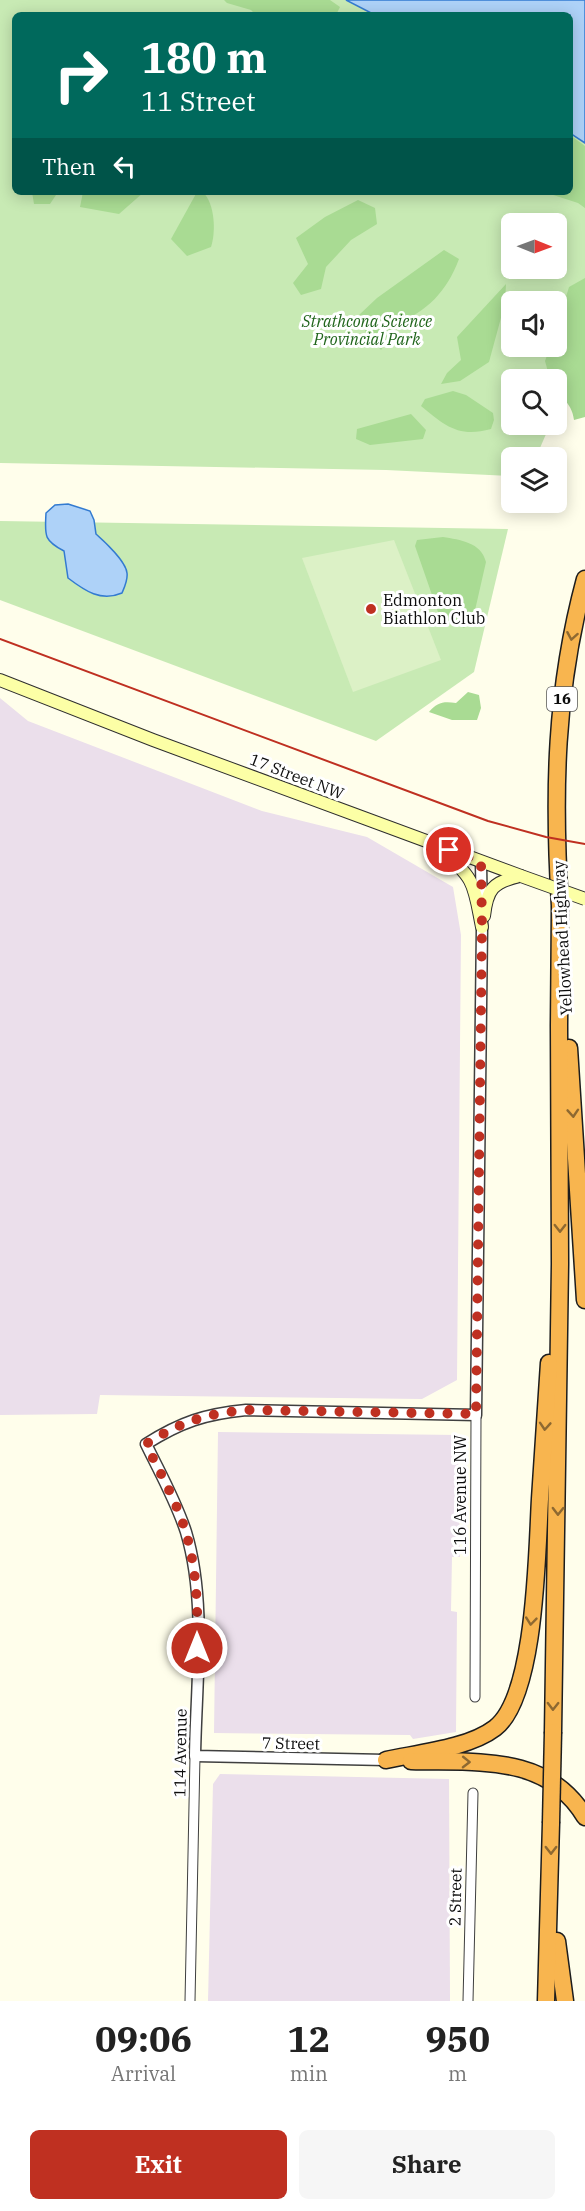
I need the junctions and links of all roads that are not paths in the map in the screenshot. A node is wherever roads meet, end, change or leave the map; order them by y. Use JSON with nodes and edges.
{"nodes":[{"id":1,"x":585,"y":579,"type":"edge"},
{"id":2,"x":0,"y":680,"type":"edge"},
{"id":3,"x":434,"y":844,"type":"junction"},
{"id":4,"x":481,"y":862,"type":"junction"},
{"id":5,"x":521,"y":876,"type":"junction"},
{"id":6,"x":585,"y":899,"type":"edge"},
{"id":7,"x":560,"y":908,"type":"junction"},
{"id":8,"x":482,"y":927,"type":"junction"},
{"id":9,"x":560,"y":1264,"type":"junction"},
{"id":10,"x":585,"y":1300,"type":"edge"},
{"id":11,"x":476,"y":1414,"type":"junction"},
{"id":12,"x":475,"y":1697,"type":"dead end"},
{"id":13,"x":195,"y":1756,"type":"junction"},
{"id":14,"x":387,"y":1760,"type":"junction"},
{"id":15,"x":473,"y":1793,"type":"dead end"},
{"id":16,"x":585,"y":1817,"type":"edge"},
{"id":17,"x":551,"y":1877,"type":"junction"},
{"id":18,"x":190,"y":2001,"type":"edge"},
{"id":19,"x":468,"y":2001,"type":"edge"},
{"id":20,"x":546,"y":2001,"type":"edge"},
{"id":21,"x":565,"y":2001,"type":"edge"}],
"edges":[{"from":1,"to":7,"type":"highway","name":"Yellowhead Highway","number":"16","one_way":true},
{"from":2,"to":3,"type":"main road","name":"17 Street NW"},
{"from":3,"to":4,"type":"main road","name":"17 Street NW"},
{"from":3,"to":8,"type":"main road"},
{"from":4,"to":5,"type":"main road","name":"17 Street NW"},
{"from":4,"to":8,"type":"street","name":"116 Avenue NW"},
{"from":5,"to":6,"type":"main road","name":"17 Street NW","bridge":true},
{"from":5,"to":8,"type":"main road"},
{"from":7,"to":9,"type":"highway","one_way":true},
{"from":7,"to":10,"type":"highway","name":"Yellowhead Highway","number":"16","one_way":true},
{"from":8,"to":11,"type":"street","name":"116 Avenue NW"},
{"from":9,"to":14,"type":"highway","one_way":true},
{"from":9,"to":17,"type":"highway","one_way":true,"bridge":true},
{"from":11,"to":12,"type":"street","name":"116 Avenue NW"},
{"from":11,"to":13,"type":"street","name":"114 Avenue"},
{"from":13,"to":14,"type":"street","name":"7 Street"},
{"from":13,"to":18,"type":"street","name":"114 Avenue"},
{"from":14,"to":16,"type":"highway","one_way":true},
{"from":15,"to":19,"type":"street","name":"2 Street"},
{"from":17,"to":20,"type":"highway"},
{"from":17,"to":21,"type":"highway"}]}
